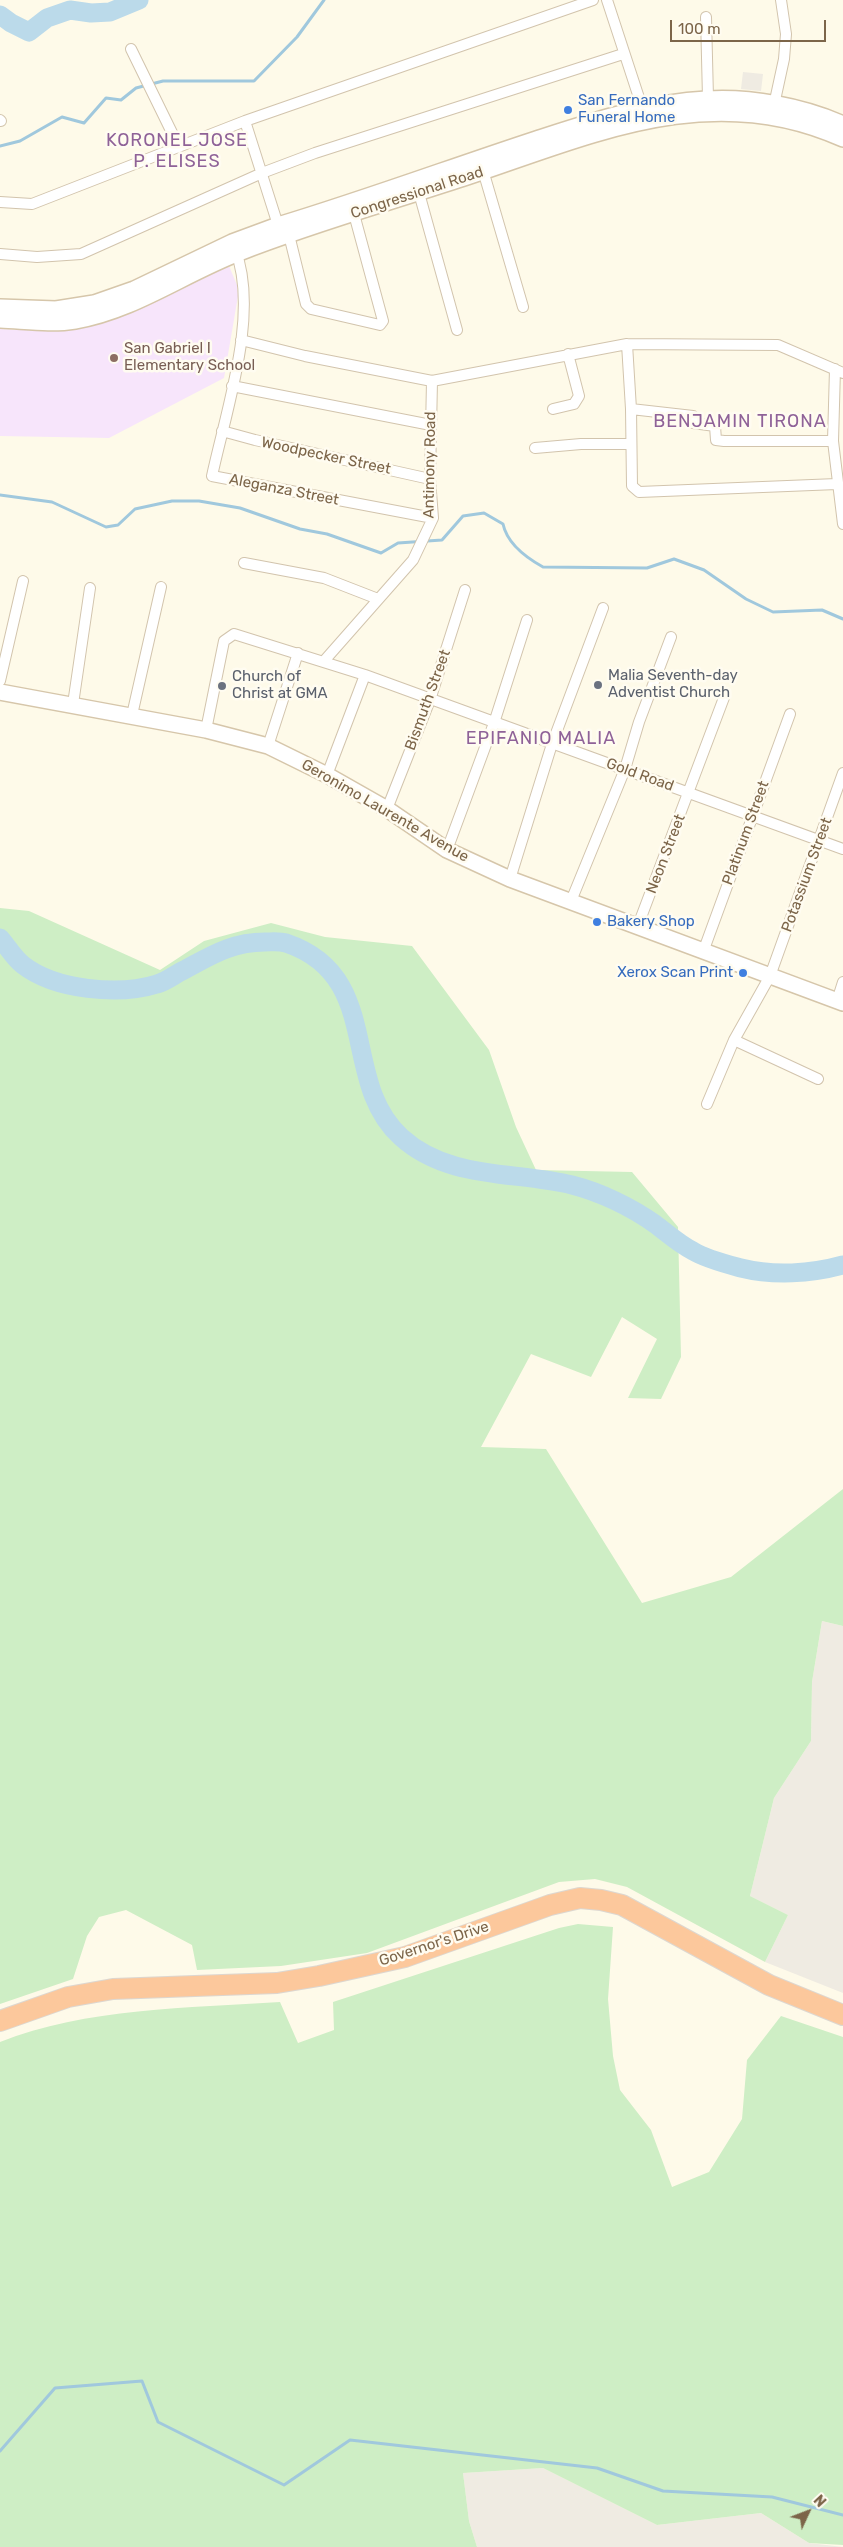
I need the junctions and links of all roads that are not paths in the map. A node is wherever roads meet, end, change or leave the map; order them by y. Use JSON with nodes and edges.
{"nodes":[{"id":1,"x":593,"y":0,"type":"edge"},
{"id":2,"x":607,"y":0,"type":"edge"},
{"id":3,"x":781,"y":0,"type":"edge"},
{"id":4,"x":706,"y":17,"type":"dead end"},
{"id":5,"x":131,"y":49,"type":"dead end"},
{"id":6,"x":624,"y":54,"type":"junction"},
{"id":7,"x":708,"y":98,"type":"junction"},
{"id":8,"x":774,"y":105,"type":"junction"},
{"id":9,"x":758,"y":109,"type":"junction"},
{"id":10,"x":644,"y":114,"type":"junction"},
{"id":11,"x":244,"y":121,"type":"junction"},
{"id":12,"x":840,"y":127,"type":"edge"},
{"id":13,"x":179,"y":147,"type":"junction"},
{"id":14,"x":481,"y":165,"type":"junction"},
{"id":15,"x":262,"y":173,"type":"junction"},
{"id":16,"x":419,"y":193,"type":"junction"},
{"id":17,"x":0,"y":202,"type":"edge"},
{"id":18,"x":354,"y":214,"type":"junction"},
{"id":19,"x":310,"y":222,"type":"junction"},
{"id":20,"x":284,"y":230,"type":"junction"},
{"id":21,"x":234,"y":248,"type":"junction"},
{"id":22,"x":0,"y":254,"type":"edge"},
{"id":23,"x":0,"y":307,"type":"edge"},
{"id":24,"x":523,"y":307,"type":"dead end"},
{"id":25,"x":0,"y":320,"type":"edge"},
{"id":26,"x":457,"y":330,"type":"dead end"},
{"id":27,"x":241,"y":340,"type":"junction"},
{"id":28,"x":627,"y":344,"type":"junction"},
{"id":29,"x":568,"y":354,"type":"junction"},
{"id":30,"x":839,"y":371,"type":"edge"},
{"id":31,"x":432,"y":382,"type":"junction"},
{"id":32,"x":232,"y":386,"type":"junction"},
{"id":33,"x":553,"y":409,"type":"dead end"},
{"id":34,"x":631,"y":409,"type":"junction"},
{"id":35,"x":431,"y":425,"type":"junction"},
{"id":36,"x":222,"y":431,"type":"junction"},
{"id":37,"x":833,"y":441,"type":"junction"},
{"id":38,"x":631,"y":444,"type":"junction"},
{"id":39,"x":535,"y":448,"type":"dead end"},
{"id":40,"x":839,"y":465,"type":"edge"},
{"id":41,"x":430,"y":479,"type":"junction"},
{"id":42,"x":837,"y":484,"type":"junction"},
{"id":43,"x":433,"y":518,"type":"junction"},
{"id":44,"x":843,"y":524,"type":"edge"},
{"id":45,"x":244,"y":563,"type":"dead end"},
{"id":46,"x":23,"y":581,"type":"dead end"},
{"id":47,"x":162,"y":587,"type":"dead end"},
{"id":48,"x":90,"y":588,"type":"dead end"},
{"id":49,"x":465,"y":590,"type":"dead end"},
{"id":50,"x":378,"y":599,"type":"junction"},
{"id":51,"x":603,"y":608,"type":"dead end"},
{"id":52,"x":527,"y":620,"type":"dead end"},
{"id":53,"x":672,"y":637,"type":"dead end"},
{"id":54,"x":298,"y":654,"type":"junction"},
{"id":55,"x":324,"y":661,"type":"junction"},
{"id":56,"x":365,"y":675,"type":"junction"},
{"id":57,"x":0,"y":681,"type":"edge"},
{"id":58,"x":0,"y":692,"type":"edge"},
{"id":59,"x":725,"y":695,"type":"dead end"},
{"id":60,"x":430,"y":700,"type":"junction"},
{"id":61,"x":73,"y":704,"type":"junction"},
{"id":62,"x":790,"y":714,"type":"dead end"},
{"id":63,"x":132,"y":715,"type":"junction"},
{"id":64,"x":494,"y":723,"type":"junction"},
{"id":65,"x":206,"y":730,"type":"junction"},
{"id":66,"x":552,"y":744,"type":"junction"},
{"id":67,"x":268,"y":746,"type":"junction"},
{"id":68,"x":625,"y":769,"type":"junction"},
{"id":69,"x":843,"y":773,"type":"edge"},
{"id":70,"x":326,"y":775,"type":"junction"},
{"id":71,"x":689,"y":793,"type":"junction"},
{"id":72,"x":387,"y":810,"type":"junction"},
{"id":73,"x":752,"y":817,"type":"junction"},
{"id":74,"x":820,"y":841,"type":"junction"},
{"id":75,"x":843,"y":849,"type":"edge"},
{"id":76,"x":448,"y":850,"type":"junction"},
{"id":77,"x":510,"y":879,"type":"junction"},
{"id":78,"x":572,"y":901,"type":"junction"},
{"id":79,"x":637,"y":928,"type":"junction"},
{"id":80,"x":703,"y":952,"type":"junction"},
{"id":81,"x":770,"y":976,"type":"junction"},
{"id":82,"x":843,"y":982,"type":"edge"},
{"id":83,"x":840,"y":1002,"type":"edge"},
{"id":84,"x":734,"y":1040,"type":"junction"},
{"id":85,"x":818,"y":1079,"type":"dead end"},
{"id":86,"x":707,"y":1104,"type":"dead end"},
{"id":87,"x":843,"y":2015,"type":"edge"},
{"id":88,"x":0,"y":2021,"type":"edge"}],
"edges":[{"from":1,"to":11,"type":"street"},
{"from":2,"to":6,"type":"street"},
{"from":3,"to":8,"type":"street"},
{"from":4,"to":7,"type":"street"},
{"from":5,"to":13,"type":"street"},
{"from":6,"to":10,"type":"street"},
{"from":6,"to":15,"type":"street"},
{"from":7,"to":9,"type":"main road","name":"Congressional Road"},
{"from":7,"to":10,"type":"main road","name":"Congressional Road"},
{"from":8,"to":9,"type":"main road","name":"Congressional Road"},
{"from":8,"to":12,"type":"main road","name":"Congressional Road"},
{"from":9,"to":10,"type":"main road","name":"Congressional Road"},
{"from":9,"to":12,"type":"main road","name":"Congressional Road"},
{"from":10,"to":14,"type":"main road","name":"Congressional Road"},
{"from":11,"to":13,"type":"street"},
{"from":11,"to":15,"type":"street"},
{"from":13,"to":17,"type":"street"},
{"from":14,"to":16,"type":"main road","name":"Congressional Road"},
{"from":14,"to":19,"type":"main road","name":"Congressional Road"},
{"from":14,"to":24,"type":"street"},
{"from":15,"to":20,"type":"street"},
{"from":15,"to":22,"type":"street"},
{"from":16,"to":18,"type":"main road","name":"Congressional Road"},
{"from":16,"to":26,"type":"street"},
{"from":18,"to":19,"type":"main road","name":"Congressional Road"},
{"from":18,"to":20,"type":"street"},
{"from":19,"to":20,"type":"main road","name":"Congressional Road"},
{"from":20,"to":21,"type":"main road","name":"Congressional Road"},
{"from":21,"to":23,"type":"main road","name":"Congressional Road"},
{"from":21,"to":25,"type":"main road","name":"Congressional Road"},
{"from":21,"to":27,"type":"street","name":"Aleganza Street"},
{"from":27,"to":31,"type":"street"},
{"from":27,"to":32,"type":"street","name":"Aleganza Street"},
{"from":28,"to":29,"type":"street"},
{"from":28,"to":30,"type":"street"},
{"from":28,"to":34,"type":"street"},
{"from":29,"to":31,"type":"street"},
{"from":29,"to":33,"type":"street"},
{"from":30,"to":37,"type":"street"},
{"from":31,"to":35,"type":"street","name":"Antimony Road"},
{"from":32,"to":35,"type":"street"},
{"from":32,"to":36,"type":"street","name":"Aleganza Street"},
{"from":34,"to":37,"type":"street"},
{"from":34,"to":38,"type":"street"},
{"from":35,"to":41,"type":"street","name":"Antimony Road"},
{"from":36,"to":41,"type":"street","name":"Woodpecker Street"},
{"from":36,"to":43,"type":"street","name":"Aleganza Street"},
{"from":37,"to":40,"type":"street"},
{"from":38,"to":39,"type":"street"},
{"from":38,"to":42,"type":"street"},
{"from":40,"to":42,"type":"street"},
{"from":41,"to":43,"type":"street","name":"Antimony Road"},
{"from":42,"to":44,"type":"street"},
{"from":43,"to":50,"type":"street","name":"Antimony Road"},
{"from":45,"to":50,"type":"street"},
{"from":46,"to":57,"type":"street"},
{"from":47,"to":63,"type":"street"},
{"from":48,"to":61,"type":"street"},
{"from":49,"to":60,"type":"street","name":"Bismuth Street"},
{"from":50,"to":55,"type":"street","name":"Antimony Road"},
{"from":51,"to":66,"type":"street"},
{"from":52,"to":64,"type":"street"},
{"from":53,"to":68,"type":"street"},
{"from":54,"to":55,"type":"street","name":"Gold Road"},
{"from":54,"to":65,"type":"street"},
{"from":54,"to":67,"type":"street"},
{"from":55,"to":56,"type":"street","name":"Gold Road"},
{"from":56,"to":60,"type":"street","name":"Gold Road"},
{"from":56,"to":70,"type":"street"},
{"from":58,"to":61,"type":"main road","name":"Geronimo Laurente Avenue"},
{"from":59,"to":71,"type":"street","name":"Neon Street"},
{"from":60,"to":64,"type":"street","name":"Gold Road"},
{"from":60,"to":72,"type":"street","name":"Bismuth Street"},
{"from":61,"to":63,"type":"main road","name":"Geronimo Laurente Avenue"},
{"from":62,"to":73,"type":"street","name":"Platinum Street"},
{"from":63,"to":65,"type":"main road","name":"Geronimo Laurente Avenue"},
{"from":64,"to":66,"type":"street","name":"Gold Road"},
{"from":64,"to":76,"type":"street"},
{"from":65,"to":67,"type":"main road","name":"Geronimo Laurente Avenue"},
{"from":66,"to":68,"type":"street","name":"Gold Road"},
{"from":66,"to":77,"type":"street"},
{"from":67,"to":70,"type":"main road","name":"Geronimo Laurente Avenue"},
{"from":68,"to":71,"type":"street","name":"Gold Road"},
{"from":68,"to":78,"type":"street"},
{"from":69,"to":74,"type":"street","name":"Potassium Street"},
{"from":70,"to":72,"type":"main road","name":"Geronimo Laurente Avenue"},
{"from":71,"to":73,"type":"street","name":"Gold Road"},
{"from":71,"to":79,"type":"street","name":"Neon Street"},
{"from":72,"to":76,"type":"main road","name":"Geronimo Laurente Avenue"},
{"from":73,"to":74,"type":"street","name":"Gold Road"},
{"from":73,"to":80,"type":"street","name":"Platinum Street"},
{"from":74,"to":75,"type":"street","name":"Gold Road"},
{"from":74,"to":81,"type":"street","name":"Potassium Street"},
{"from":76,"to":77,"type":"main road","name":"Geronimo Laurente Avenue"},
{"from":77,"to":78,"type":"main road","name":"Geronimo Laurente Avenue"},
{"from":78,"to":79,"type":"main road","name":"Geronimo Laurente Avenue"},
{"from":79,"to":80,"type":"main road","name":"Geronimo Laurente Avenue"},
{"from":80,"to":81,"type":"main road","name":"Geronimo Laurente Avenue"},
{"from":81,"to":83,"type":"main road","name":"Geronimo Laurente Avenue"},
{"from":81,"to":84,"type":"street","name":"Potassium Street"},
{"from":82,"to":83,"type":"street"},
{"from":84,"to":85,"type":"street"},
{"from":84,"to":86,"type":"street","name":"Potassium Street"},
{"from":87,"to":88,"type":"highway","name":"Governor's Drive"}]}
